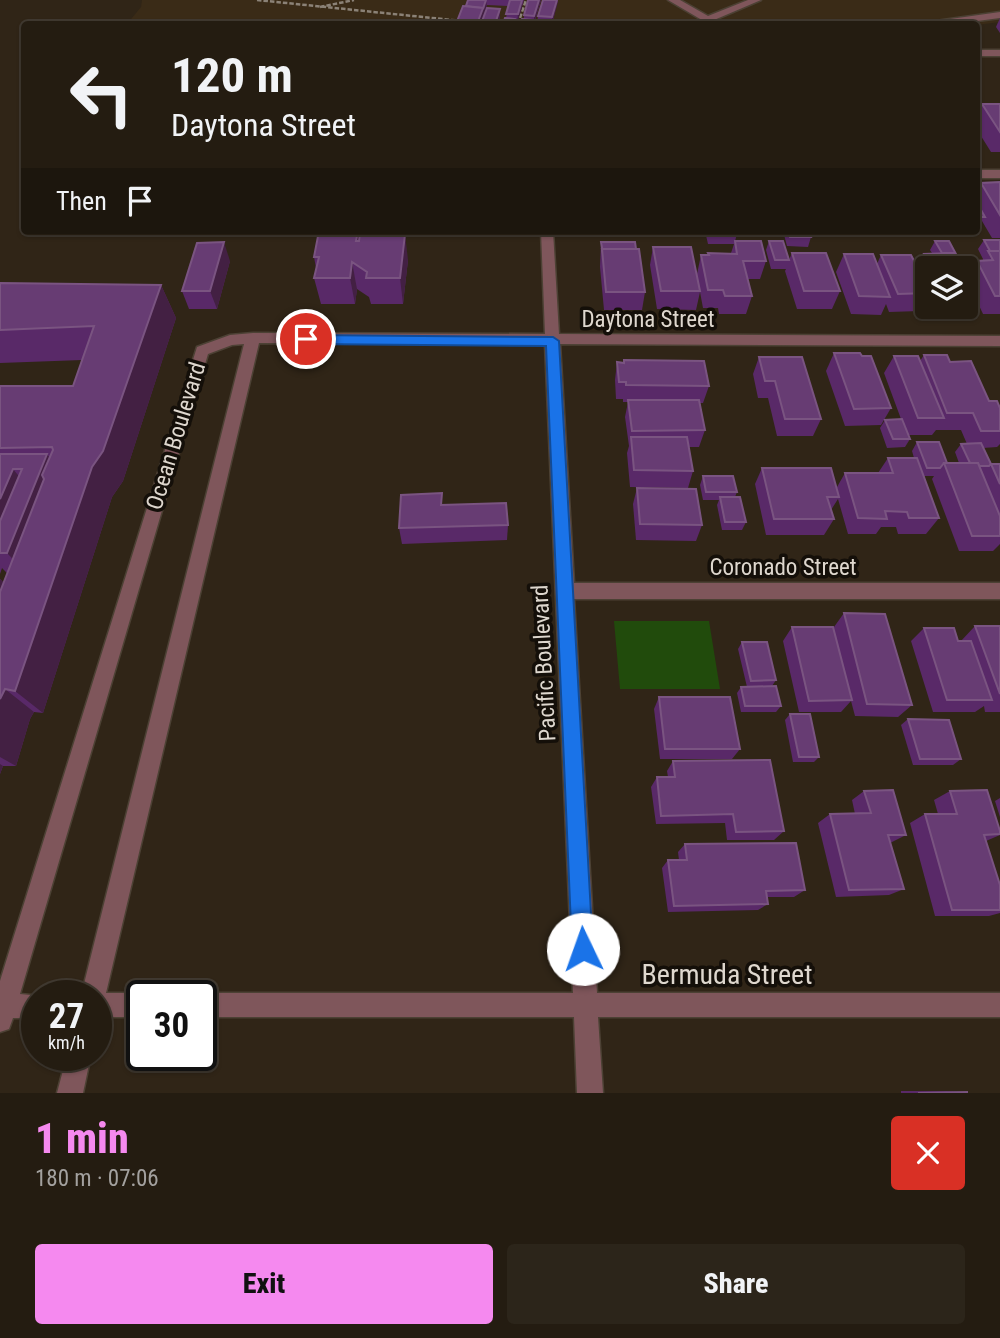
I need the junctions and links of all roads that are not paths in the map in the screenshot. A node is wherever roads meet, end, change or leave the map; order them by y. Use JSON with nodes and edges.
{"nodes":[{"id":1,"x":673,"y":0,"type":"edge"},
{"id":2,"x":756,"y":0,"type":"edge"},
{"id":3,"x":1000,"y":15,"type":"edge"},
{"id":4,"x":957,"y":21,"type":"edge"},
{"id":5,"x":980,"y":53,"type":"edge"},
{"id":6,"x":1000,"y":53,"type":"edge"},
{"id":7,"x":980,"y":174,"type":"edge"},
{"id":8,"x":1000,"y":174,"type":"edge"},
{"id":9,"x":547,"y":235,"type":"edge"},
{"id":10,"x":253,"y":338,"type":"junction"},
{"id":11,"x":553,"y":341,"type":"junction"},
{"id":12,"x":1000,"y":341,"type":"edge"},
{"id":13,"x":565,"y":591,"type":"junction"},
{"id":14,"x":1000,"y":591,"type":"edge"},
{"id":15,"x":97,"y":980,"type":"edge"},
{"id":16,"x":585,"y":1004,"type":"junction"},
{"id":17,"x":217,"y":1005,"type":"edge"},
{"id":18,"x":1000,"y":1005,"type":"edge"},
{"id":19,"x":21,"y":1009,"type":"edge"},
{"id":20,"x":2,"y":1013,"type":"edge"},
{"id":21,"x":75,"y":1071,"type":"edge"},
{"id":22,"x":70,"y":1093,"type":"edge"},
{"id":23,"x":590,"y":1093,"type":"edge"}],
"edges":[{"from":1,"to":2,"type":"street"},
{"from":3,"to":4,"type":"street"},
{"from":5,"to":6,"type":"street"},
{"from":7,"to":8,"type":"street"},
{"from":9,"to":11,"type":"street","name":"Pacific Boulevard"},
{"from":10,"to":11,"type":"street","name":"Daytona Street"},
{"from":10,"to":15,"type":"street"},
{"from":10,"to":20,"type":"street","name":"Ocean Boulevard"},
{"from":11,"to":12,"type":"street","name":"Daytona Street"},
{"from":11,"to":13,"type":"street","name":"Pacific Boulevard"},
{"from":13,"to":14,"type":"street","name":"Coronado Street"},
{"from":13,"to":16,"type":"street","name":"Pacific Boulevard"},
{"from":16,"to":17,"type":"street","name":"Bermuda Street"},
{"from":16,"to":18,"type":"street","name":"Bermuda Street"},
{"from":16,"to":23,"type":"street","name":"Pacific Boulevard"},
{"from":19,"to":20,"type":"street"},
{"from":21,"to":22,"type":"street"}]}
